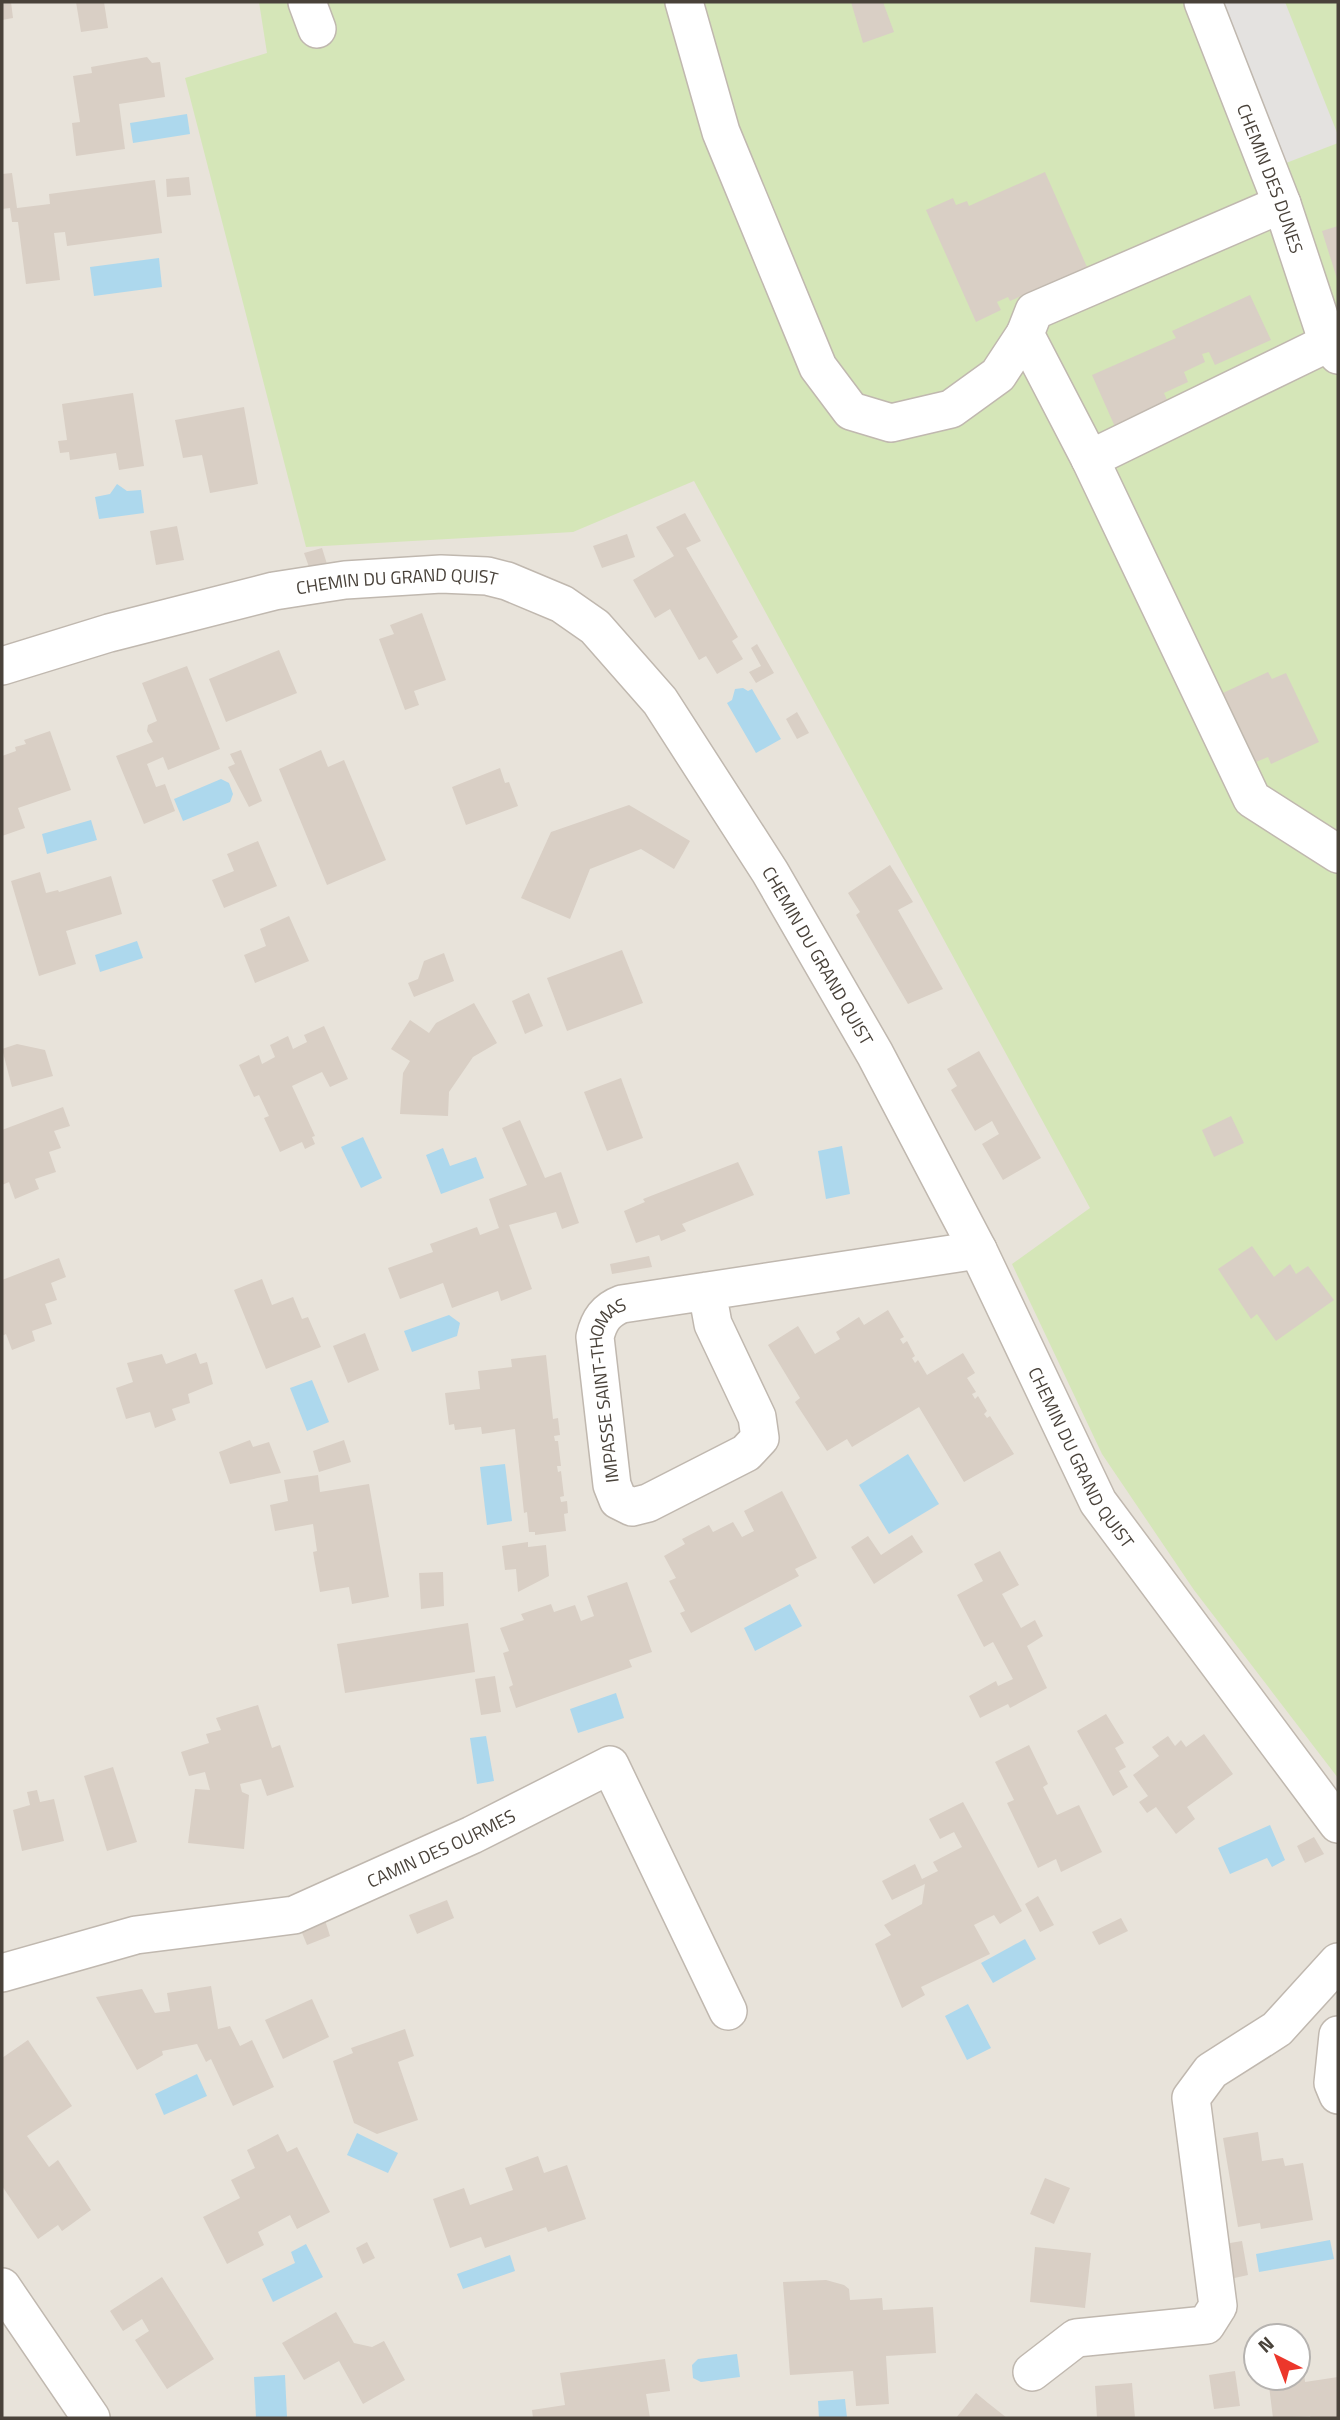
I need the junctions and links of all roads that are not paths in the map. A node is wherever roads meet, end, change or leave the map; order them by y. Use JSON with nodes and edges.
{"nodes":[{"id":1,"x":684,"y":2,"type":"edge"},
{"id":2,"x":1203,"y":2,"type":"edge"},
{"id":3,"x":1282,"y":204,"type":"junction"},
{"id":4,"x":1025,"y":334,"type":"junction"},
{"id":5,"x":1333,"y":349,"type":"edge"},
{"id":6,"x":1090,"y":459,"type":"junction"},
{"id":7,"x":2,"y":666,"type":"edge"},
{"id":8,"x":1338,"y":854,"type":"edge"},
{"id":9,"x":978,"y":1250,"type":"junction"},
{"id":10,"x":707,"y":1291,"type":"junction"},
{"id":11,"x":1338,"y":1824,"type":"edge"},
{"id":12,"x":1338,"y":1962,"type":"edge"},
{"id":13,"x":2,"y":1973,"type":"edge"},
{"id":14,"x":728,"y":2011,"type":"dead end"},
{"id":15,"x":1338,"y":2035,"type":"edge"},
{"id":16,"x":1338,"y":2095,"type":"edge"},
{"id":17,"x":2,"y":2287,"type":"edge"},
{"id":18,"x":1032,"y":2372,"type":"dead end"},
{"id":19,"x":91,"y":2418,"type":"edge"}],
"edges":[{"from":1,"to":4,"type":"street"},
{"from":2,"to":3,"type":"street","name":"CHEMIN DES DUNES"},
{"from":3,"to":4,"type":"street"},
{"from":3,"to":5,"type":"street","name":"CHEMIN DES DUNES"},
{"from":4,"to":6,"type":"street"},
{"from":5,"to":6,"type":"street"},
{"from":6,"to":8,"type":"street"},
{"from":7,"to":9,"type":"street","name":"CHEMIN DU GRAND QUIST"},
{"from":9,"to":10,"type":"street","name":"IMPASSE SAINT-THOMAS"},
{"from":9,"to":11,"type":"street","name":"CHEMIN DU GRAND QUIST"},
{"from":10,"to":10,"type":"street","name":"IMPASSE SAINT-THOMAS"},
{"from":12,"to":18,"type":"street"},
{"from":13,"to":14,"type":"street","name":"CAMIN DES OURMES"},
{"from":15,"to":16,"type":"street"},
{"from":17,"to":19,"type":"street"}]}
